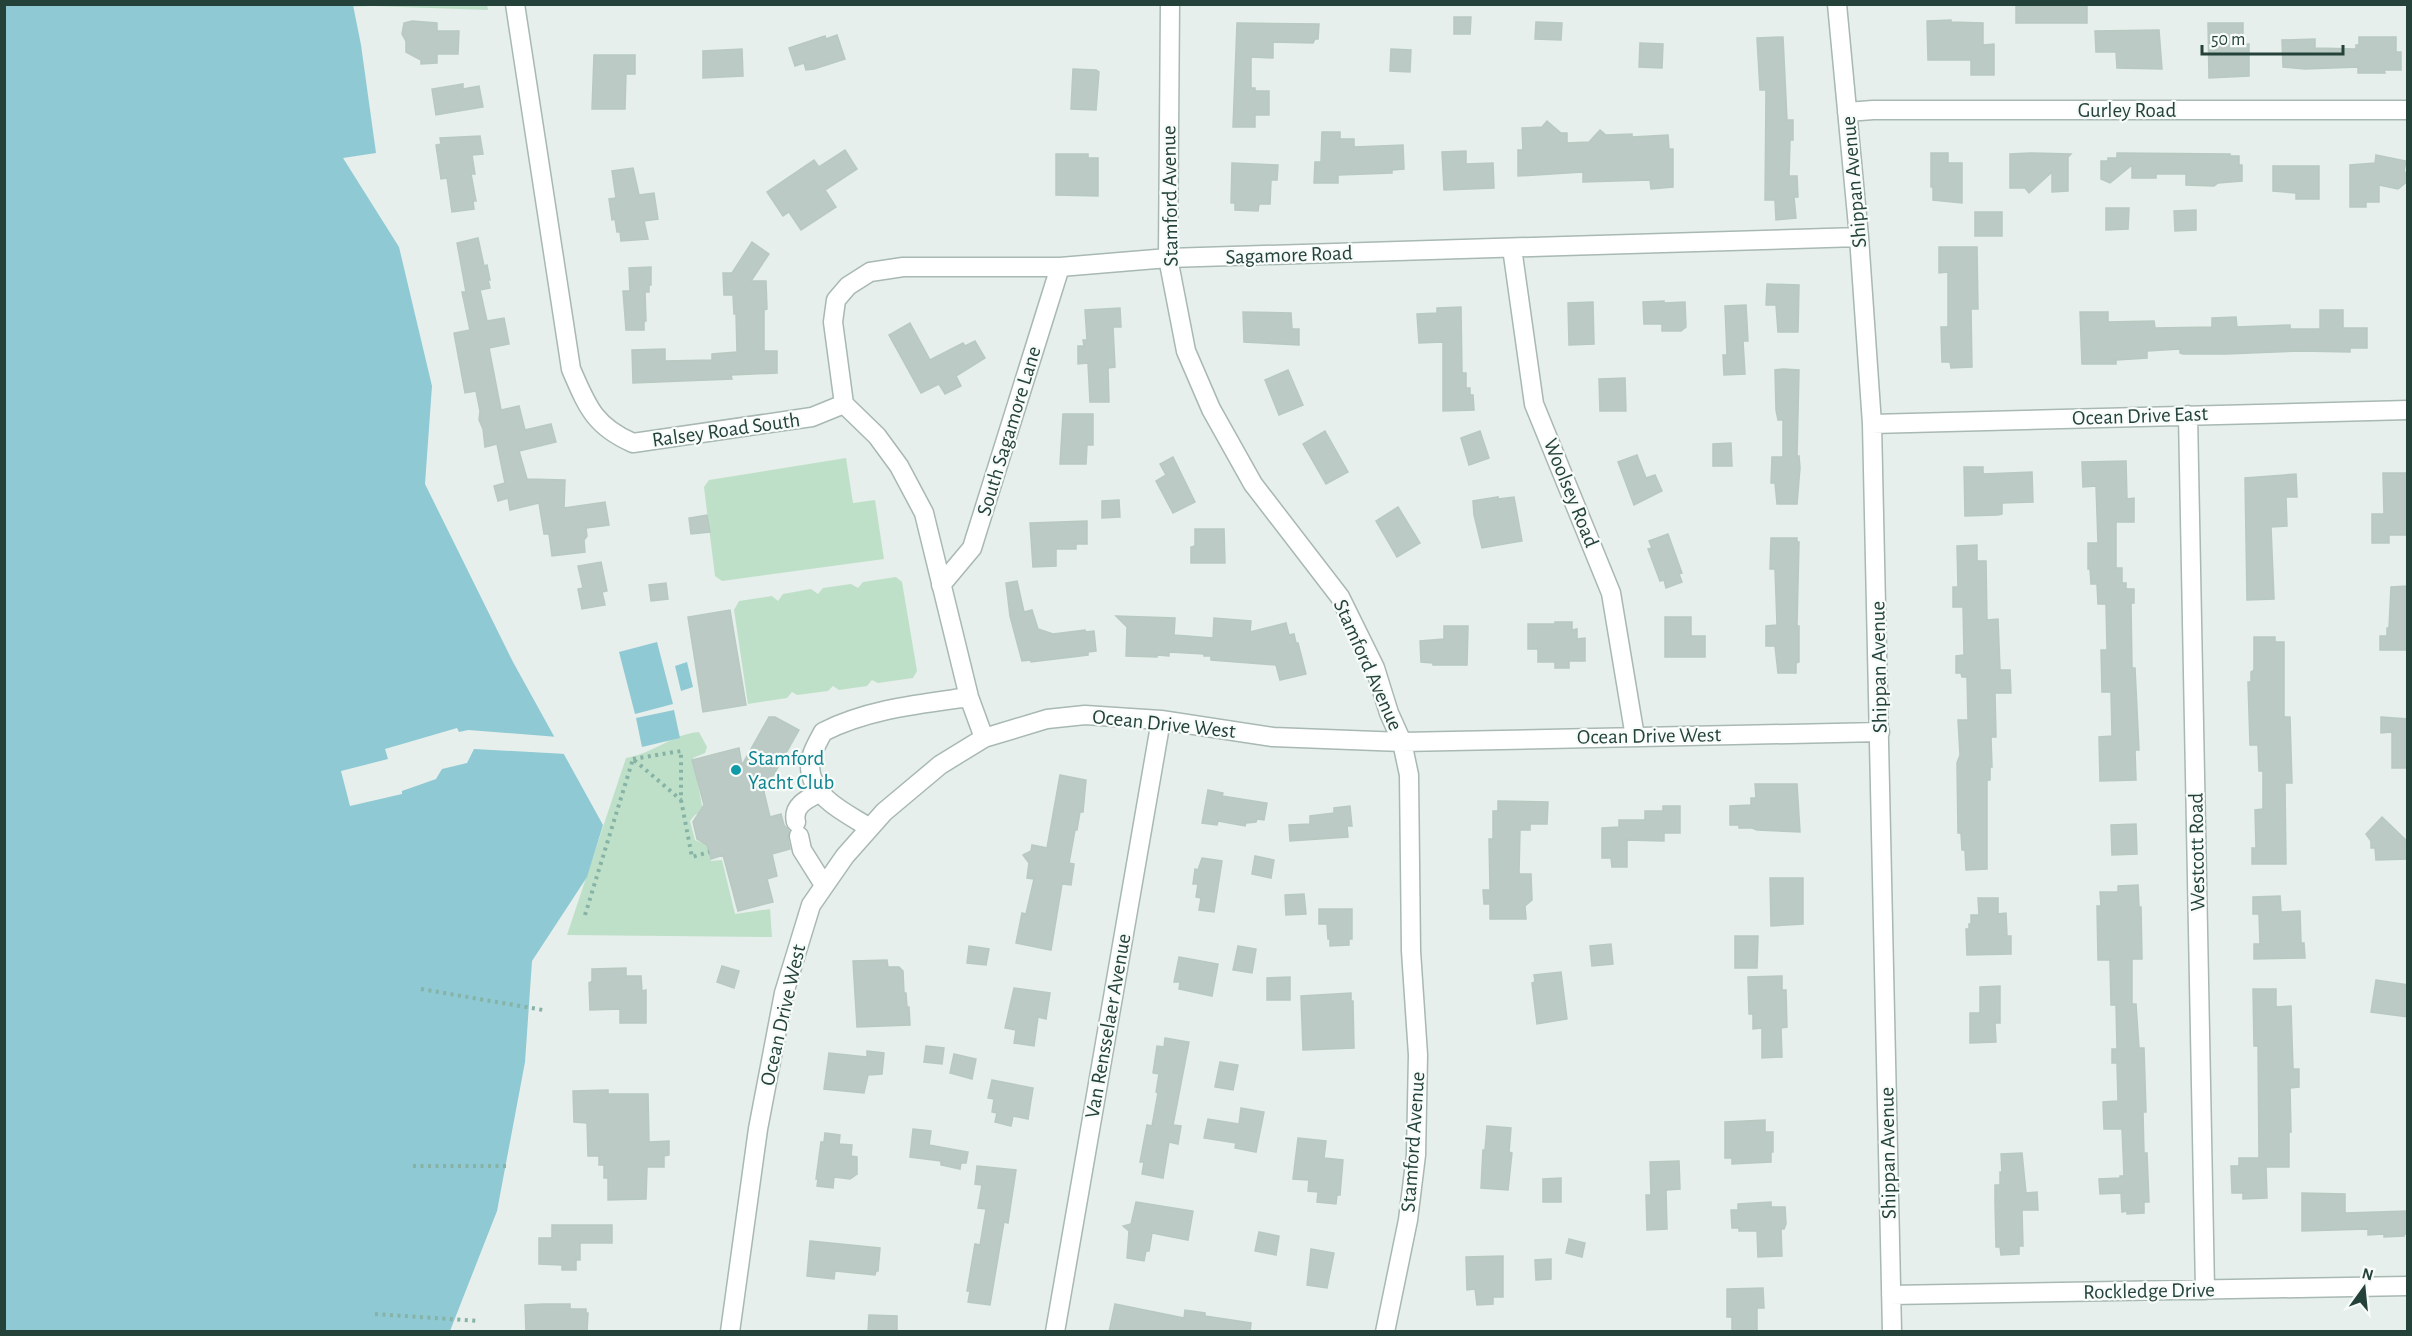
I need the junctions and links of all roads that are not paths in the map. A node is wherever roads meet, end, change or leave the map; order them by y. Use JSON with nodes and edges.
{"nodes":[{"id":1,"x":515,"y":4,"type":"edge"},
{"id":2,"x":1170,"y":4,"type":"edge"},
{"id":3,"x":1837,"y":4,"type":"edge"},
{"id":4,"x":2408,"y":110,"type":"edge"},
{"id":5,"x":1847,"y":112,"type":"junction"},
{"id":6,"x":1859,"y":237,"type":"junction"},
{"id":7,"x":1512,"y":248,"type":"junction"},
{"id":8,"x":1168,"y":258,"type":"junction"},
{"id":9,"x":1060,"y":267,"type":"junction"},
{"id":10,"x":844,"y":404,"type":"junction"},
{"id":11,"x":2408,"y":410,"type":"edge"},
{"id":12,"x":2188,"y":415,"type":"junction"},
{"id":13,"x":1872,"y":424,"type":"junction"},
{"id":14,"x":941,"y":585,"type":"junction"},
{"id":15,"x":969,"y":697,"type":"junction"},
{"id":16,"x":1161,"y":720,"type":"junction"},
{"id":17,"x":1880,"y":732,"type":"junction"},
{"id":18,"x":1635,"y":737,"type":"junction"},
{"id":19,"x":984,"y":738,"type":"junction"},
{"id":20,"x":1402,"y":742,"type":"junction"},
{"id":21,"x":819,"y":793,"type":"junction"},
{"id":22,"x":870,"y":828,"type":"junction"},
{"id":23,"x":824,"y":885,"type":"junction"},
{"id":24,"x":2408,"y":1286,"type":"edge"},
{"id":25,"x":2205,"y":1290,"type":"junction"},
{"id":26,"x":1892,"y":1295,"type":"junction"},
{"id":27,"x":730,"y":1332,"type":"edge"},
{"id":28,"x":1055,"y":1332,"type":"edge"},
{"id":29,"x":1385,"y":1332,"type":"edge"},
{"id":30,"x":1892,"y":1332,"type":"edge"}],
"edges":[{"from":1,"to":10,"type":"street","name":"Ralsey Road South"},
{"from":2,"to":8,"type":"street","name":"Stamford Avenue"},
{"from":3,"to":5,"type":"street","name":"Shippan Avenue"},
{"from":4,"to":5,"type":"street","name":"Gurley Road"},
{"from":5,"to":6,"type":"street","name":"Shippan Avenue"},
{"from":6,"to":7,"type":"street","name":"Sagamore Road"},
{"from":6,"to":13,"type":"street","name":"Shippan Avenue"},
{"from":7,"to":8,"type":"street","name":"Sagamore Road"},
{"from":7,"to":18,"type":"street","name":"Woolsey Road"},
{"from":8,"to":9,"type":"street","name":"Sagamore Road"},
{"from":8,"to":20,"type":"street","name":"Stamford Avenue"},
{"from":9,"to":10,"type":"street","name":"Sagamore Road"},
{"from":9,"to":14,"type":"street","name":"South Sagamore Lane"},
{"from":10,"to":14,"type":"street"},
{"from":11,"to":12,"type":"street","name":"Ocean Drive East"},
{"from":12,"to":13,"type":"street","name":"Ocean Drive East"},
{"from":12,"to":25,"type":"street","name":"Westcott Road"},
{"from":13,"to":17,"type":"street","name":"Shippan Avenue"},
{"from":14,"to":15,"type":"street"},
{"from":15,"to":19,"type":"street"},
{"from":15,"to":21,"type":"street"},
{"from":16,"to":19,"type":"street","name":"Ocean Drive West"},
{"from":16,"to":20,"type":"street","name":"Ocean Drive West"},
{"from":16,"to":28,"type":"street","name":"Van Rensselaer Avenue"},
{"from":17,"to":18,"type":"street","name":"Ocean Drive West"},
{"from":17,"to":26,"type":"street","name":"Shippan Avenue"},
{"from":18,"to":20,"type":"street","name":"Ocean Drive West"},
{"from":19,"to":22,"type":"street","name":"Ocean Drive West"},
{"from":20,"to":29,"type":"street","name":"Stamford Avenue"},
{"from":21,"to":22,"type":"street"},
{"from":21,"to":23,"type":"street"},
{"from":22,"to":23,"type":"street","name":"Ocean Drive West"},
{"from":23,"to":27,"type":"street","name":"Ocean Drive West"},
{"from":24,"to":25,"type":"street","name":"Rockledge Drive"},
{"from":25,"to":26,"type":"street","name":"Rockledge Drive"},
{"from":26,"to":30,"type":"street","name":"Shippan Avenue"}]}
